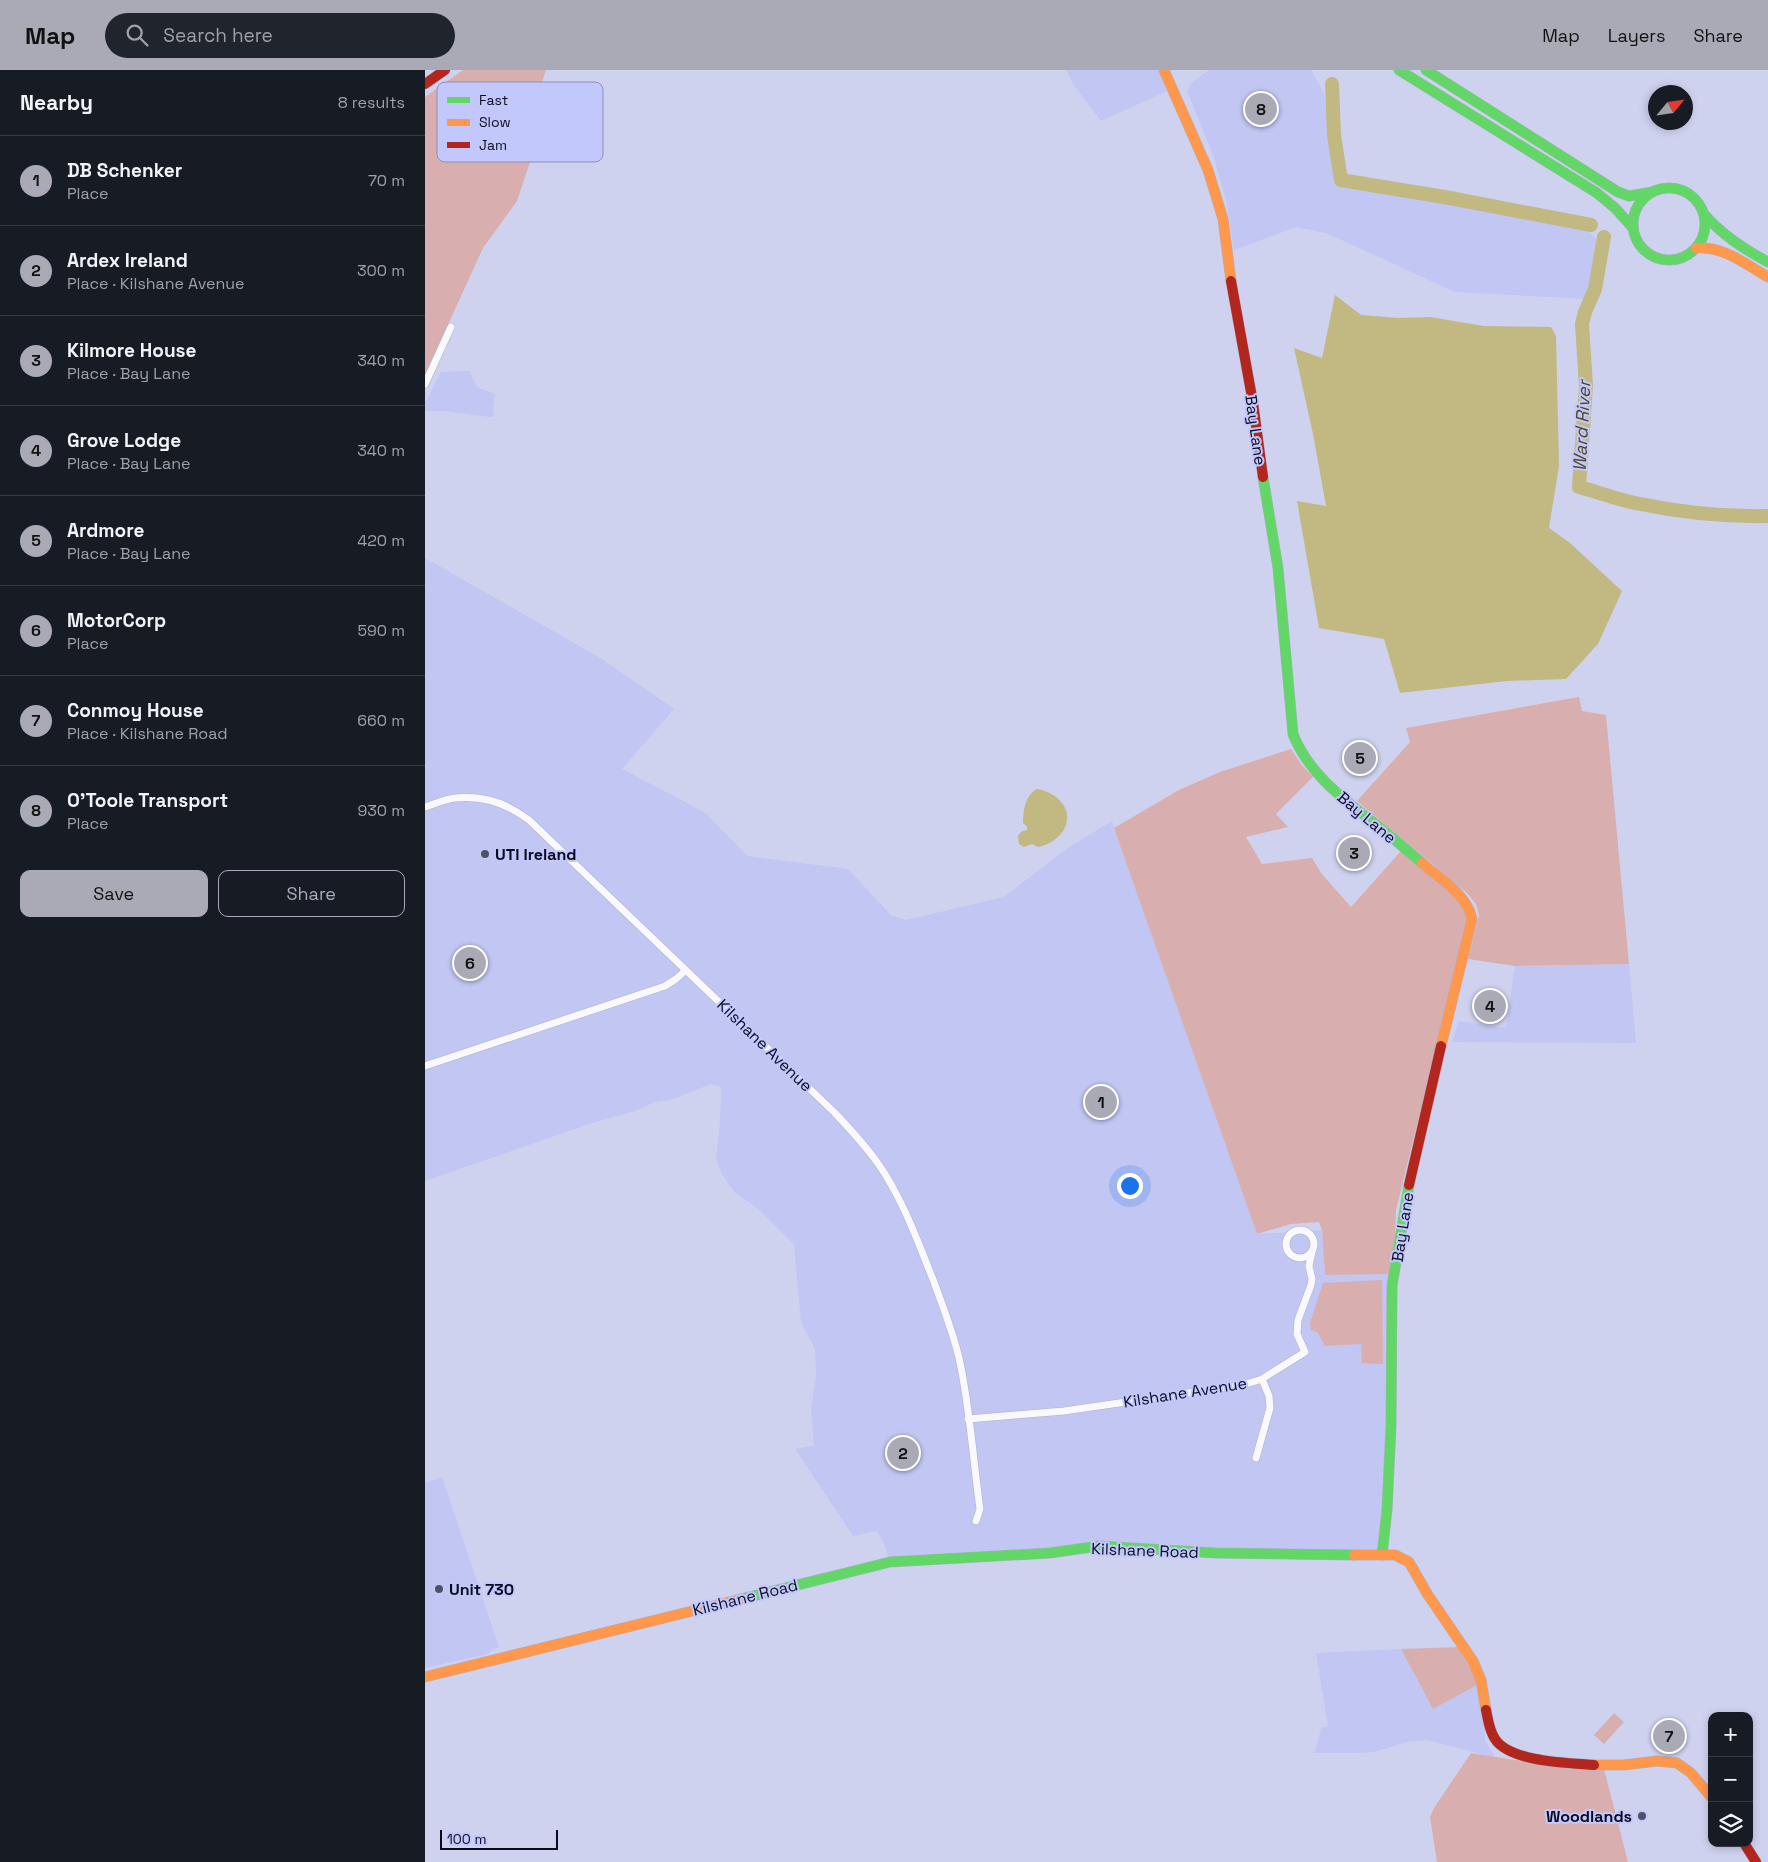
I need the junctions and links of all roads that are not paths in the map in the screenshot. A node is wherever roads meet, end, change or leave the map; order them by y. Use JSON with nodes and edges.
{"nodes":[{"id":1,"x":445,"y":70,"type":"edge"},
{"id":2,"x":1165,"y":70,"type":"edge"},
{"id":3,"x":1399,"y":70,"type":"edge"},
{"id":4,"x":1426,"y":70,"type":"edge"},
{"id":5,"x":425,"y":84,"type":"edge"},
{"id":6,"x":1652,"y":192,"type":"junction"},
{"id":7,"x":1703,"y":213,"type":"junction"},
{"id":8,"x":1633,"y":228,"type":"junction"},
{"id":9,"x":1696,"y":248,"type":"junction"},
{"id":10,"x":1768,"y":262,"type":"edge"},
{"id":11,"x":1768,"y":277,"type":"edge"},
{"id":12,"x":451,"y":328,"type":"dead end"},
{"id":13,"x":425,"y":384,"type":"edge"},
{"id":14,"x":425,"y":807,"type":"edge"},
{"id":15,"x":685,"y":970,"type":"junction"},
{"id":16,"x":425,"y":1066,"type":"edge"},
{"id":17,"x":1312,"y":1252,"type":"junction"},
{"id":18,"x":1300,"y":1258,"type":"junction"},
{"id":19,"x":1309,"y":1266,"type":"junction"},
{"id":20,"x":1262,"y":1379,"type":"junction"},
{"id":21,"x":968,"y":1419,"type":"junction"},
{"id":22,"x":1256,"y":1458,"type":"dead end"},
{"id":23,"x":977,"y":1521,"type":"dead end"},
{"id":24,"x":1382,"y":1555,"type":"junction"},
{"id":25,"x":425,"y":1676,"type":"edge"},
{"id":26,"x":1708,"y":1793,"type":"edge"},
{"id":27,"x":1747,"y":1847,"type":"edge"},
{"id":28,"x":1756,"y":1862,"type":"edge"}],
"edges":[{"from":1,"to":5,"type":"street"},
{"from":2,"to":24,"type":"street","name":"Bay Lane"},
{"from":3,"to":8,"type":"street"},
{"from":4,"to":6,"type":"street"},
{"from":6,"to":7,"type":"street"},
{"from":6,"to":8,"type":"street"},
{"from":7,"to":9,"type":"street"},
{"from":7,"to":10,"type":"street"},
{"from":8,"to":9,"type":"street"},
{"from":9,"to":11,"type":"street"},
{"from":12,"to":13,"type":"street"},
{"from":14,"to":15,"type":"street","name":"Kilshane Avenue"},
{"from":15,"to":16,"type":"street"},
{"from":15,"to":21,"type":"street","name":"Kilshane Avenue"},
{"from":17,"to":18,"type":"street"},
{"from":17,"to":18,"type":"street"},
{"from":17,"to":19,"type":"street","name":"Kilshane Avenue"},
{"from":18,"to":19,"type":"street"},
{"from":19,"to":20,"type":"street","name":"Kilshane Avenue"},
{"from":20,"to":21,"type":"street","name":"Kilshane Avenue"},
{"from":20,"to":22,"type":"street"},
{"from":21,"to":23,"type":"street","name":"Kilshane Avenue"},
{"from":24,"to":25,"type":"street","name":"Kilshane Road"},
{"from":24,"to":26,"type":"street","name":"Kilshane Road"},
{"from":27,"to":28,"type":"street"}]}
